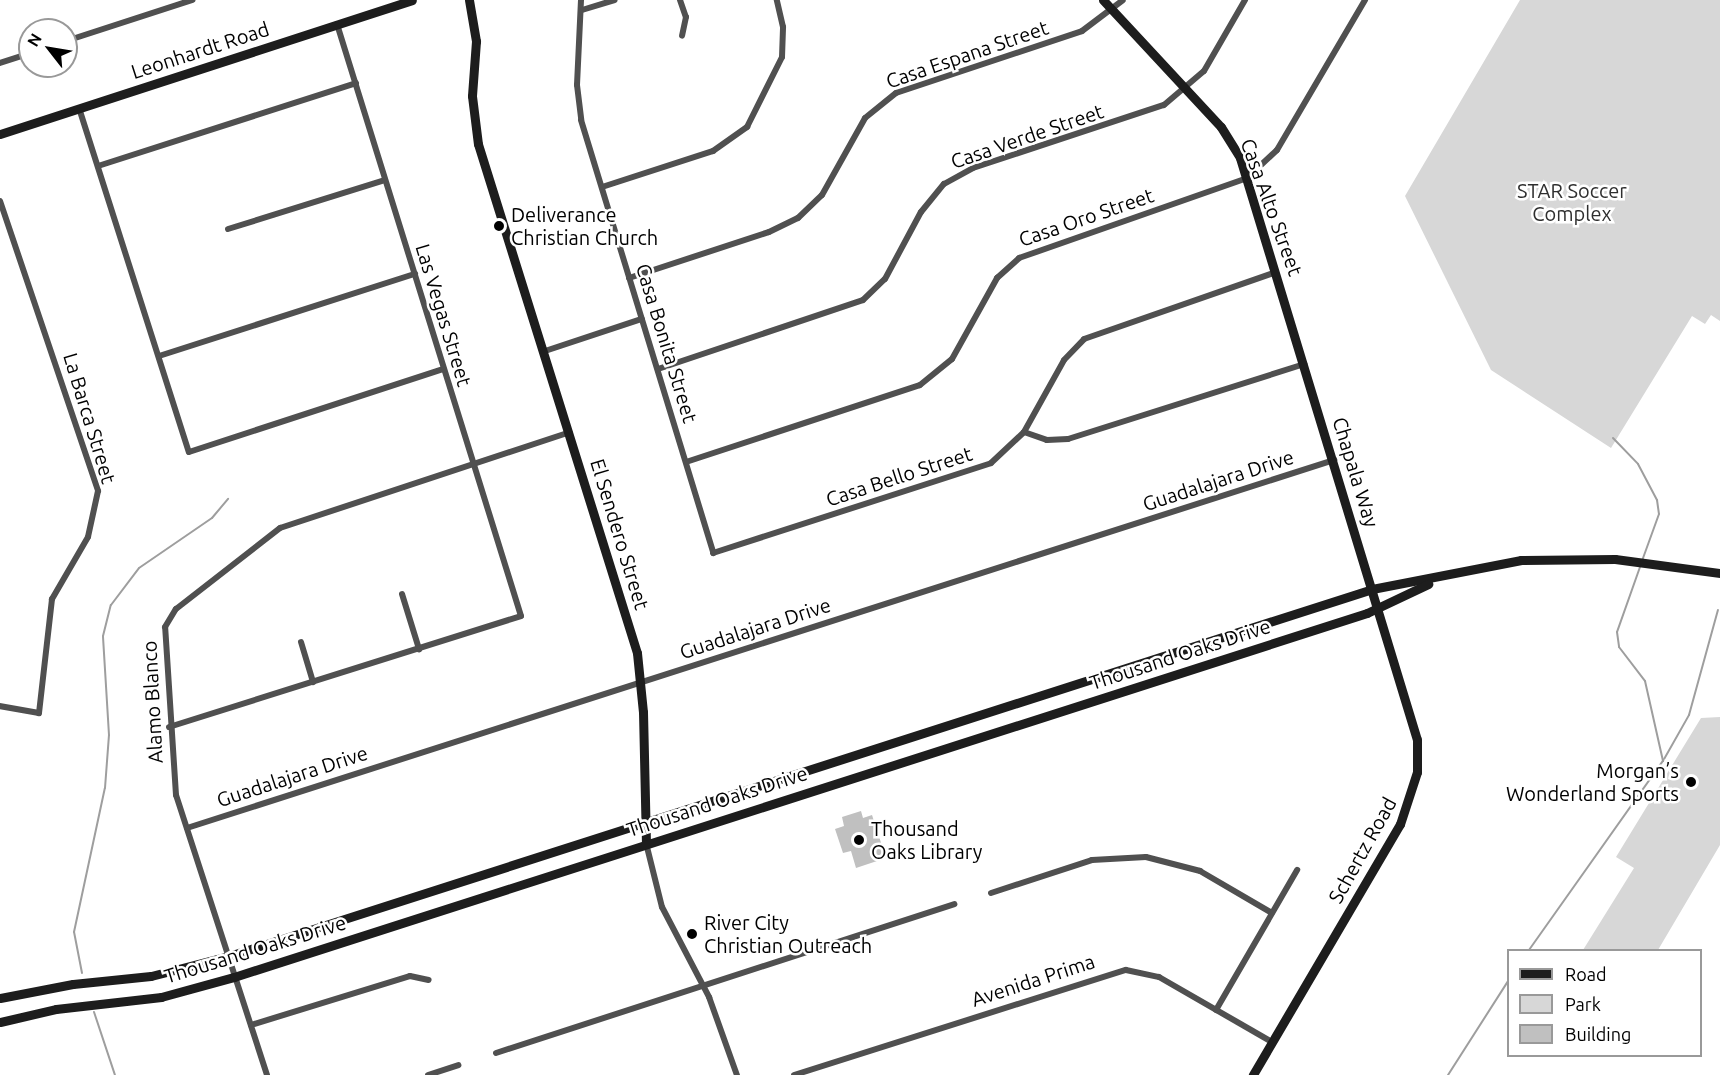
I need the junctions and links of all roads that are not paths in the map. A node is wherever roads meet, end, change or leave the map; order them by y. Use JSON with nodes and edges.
{"nodes":[{"id":1,"x":191,"y":0,"type":"edge"},
{"id":2,"x":412,"y":0,"type":"edge"},
{"id":3,"x":469,"y":0,"type":"edge"},
{"id":4,"x":581,"y":0,"type":"edge"},
{"id":5,"x":615,"y":0,"type":"edge"},
{"id":6,"x":680,"y":0,"type":"edge"},
{"id":7,"x":777,"y":0,"type":"edge"},
{"id":8,"x":1103,"y":0,"type":"edge"},
{"id":9,"x":1124,"y":0,"type":"edge"},
{"id":10,"x":1245,"y":0,"type":"edge"},
{"id":11,"x":1365,"y":0,"type":"edge"},
{"id":12,"x":582,"y":10,"type":"junction"},
{"id":13,"x":1113,"y":12,"type":"junction"},
{"id":14,"x":337,"y":24,"type":"junction"},
{"id":15,"x":682,"y":36,"type":"dead end"},
{"id":16,"x":78,"y":37,"type":"edge"},
{"id":17,"x":18,"y":57,"type":"edge"},
{"id":18,"x":0,"y":63,"type":"edge"},
{"id":19,"x":356,"y":83,"type":"junction"},
{"id":20,"x":1186,"y":90,"type":"junction"},
{"id":21,"x":79,"y":108,"type":"junction"},
{"id":22,"x":0,"y":134,"type":"edge"},
{"id":23,"x":98,"y":166,"type":"junction"},
{"id":24,"x":1246,"y":178,"type":"junction"},
{"id":25,"x":385,"y":180,"type":"junction"},
{"id":26,"x":602,"y":187,"type":"junction"},
{"id":27,"x":1,"y":200,"type":"edge"},
{"id":28,"x":228,"y":229,"type":"dead end"},
{"id":29,"x":1277,"y":272,"type":"junction"},
{"id":30,"x":415,"y":274,"type":"junction"},
{"id":31,"x":629,"y":279,"type":"junction"},
{"id":32,"x":642,"y":319,"type":"junction"},
{"id":33,"x":544,"y":351,"type":"junction"},
{"id":34,"x":159,"y":356,"type":"junction"},
{"id":35,"x":1306,"y":364,"type":"junction"},
{"id":36,"x":443,"y":369,"type":"junction"},
{"id":37,"x":658,"y":369,"type":"junction"},
{"id":38,"x":571,"y":432,"type":"junction"},
{"id":39,"x":1024,"y":432,"type":"junction"},
{"id":40,"x":1334,"y":460,"type":"junction"},
{"id":41,"x":686,"y":462,"type":"junction"},
{"id":42,"x":472,"y":465,"type":"junction"},
{"id":43,"x":713,"y":553,"type":"joint"},
{"id":44,"x":1720,"y":573,"type":"edge"},
{"id":45,"x":1436,"y":580,"type":"junction"},
{"id":46,"x":1372,"y":589,"type":"junction"},
{"id":47,"x":402,"y":594,"type":"dead end"},
{"id":48,"x":1379,"y":609,"type":"junction"},
{"id":49,"x":301,"y":642,"type":"dead end"},
{"id":50,"x":419,"y":649,"type":"junction"},
{"id":51,"x":313,"y":682,"type":"junction"},
{"id":52,"x":641,"y":682,"type":"junction"},
{"id":53,"x":0,"y":706,"type":"edge"},
{"id":54,"x":170,"y":727,"type":"junction"},
{"id":55,"x":642,"y":822,"type":"junction"},
{"id":56,"x":187,"y":828,"type":"junction"},
{"id":57,"x":646,"y":843,"type":"junction"},
{"id":58,"x":1297,"y":870,"type":"dead end"},
{"id":59,"x":991,"y":893,"type":"dead end"},
{"id":60,"x":954,"y":904,"type":"dead end"},
{"id":61,"x":1272,"y":913,"type":"junction"},
{"id":62,"x":229,"y":956,"type":"junction"},
{"id":63,"x":234,"y":977,"type":"junction"},
{"id":64,"x":429,"y":980,"type":"dead end"},
{"id":65,"x":703,"y":986,"type":"junction"},
{"id":66,"x":0,"y":998,"type":"edge"},
{"id":67,"x":1216,"y":1010,"type":"junction"},
{"id":68,"x":0,"y":1022,"type":"edge"},
{"id":69,"x":251,"y":1025,"type":"junction"},
{"id":70,"x":1272,"y":1042,"type":"junction"},
{"id":71,"x":496,"y":1053,"type":"dead end"},
{"id":72,"x":458,"y":1065,"type":"dead end"},
{"id":73,"x":267,"y":1075,"type":"edge"},
{"id":74,"x":428,"y":1075,"type":"edge"},
{"id":75,"x":737,"y":1075,"type":"edge"},
{"id":76,"x":794,"y":1075,"type":"edge"},
{"id":77,"x":1253,"y":1075,"type":"edge"}],
"edges":[{"from":1,"to":16,"type":"street"},
{"from":2,"to":14,"type":"main road","name":"Leonhardt Road"},
{"from":3,"to":33,"type":"main road","name":"El Sendero Street"},
{"from":4,"to":12,"type":"street","name":"Casa Bonita Street"},
{"from":5,"to":12,"type":"street"},
{"from":6,"to":15,"type":"street"},
{"from":7,"to":26,"type":"street"},
{"from":8,"to":13,"type":"main road","name":"Casa Alto Street"},
{"from":9,"to":13,"type":"street","name":"Casa Espana Street"},
{"from":10,"to":20,"type":"street","name":"Casa Verde Street"},
{"from":11,"to":24,"type":"street","name":"Casa Oro Street"},
{"from":12,"to":26,"type":"street","name":"Casa Bonita Street"},
{"from":13,"to":20,"type":"main road","name":"Casa Alto Street"},
{"from":13,"to":31,"type":"street","name":"Casa Espana Street"},
{"from":14,"to":19,"type":"street","name":"Las Vegas Street"},
{"from":14,"to":21,"type":"main road","name":"Leonhardt Road"},
{"from":17,"to":18,"type":"street"},
{"from":19,"to":23,"type":"street"},
{"from":19,"to":25,"type":"street","name":"Las Vegas Street"},
{"from":20,"to":24,"type":"main road","name":"Casa Alto Street"},
{"from":20,"to":37,"type":"street","name":"Casa Verde Street"},
{"from":21,"to":22,"type":"main road","name":"Leonhardt Road"},
{"from":21,"to":23,"type":"street"},
{"from":23,"to":34,"type":"street"},
{"from":24,"to":29,"type":"main road","name":"Casa Alto Street"},
{"from":24,"to":41,"type":"street","name":"Casa Oro Street"},
{"from":25,"to":28,"type":"street"},
{"from":25,"to":30,"type":"street","name":"Las Vegas Street"},
{"from":26,"to":31,"type":"street","name":"Casa Bonita Street"},
{"from":27,"to":53,"type":"street","name":"La Barca Street"},
{"from":29,"to":35,"type":"main road","name":"Casa Alto Street"},
{"from":29,"to":39,"type":"street","name":"Casa Bello Street"},
{"from":30,"to":34,"type":"street"},
{"from":30,"to":36,"type":"street","name":"Las Vegas Street"},
{"from":31,"to":32,"type":"street","name":"Casa Bonita Street"},
{"from":32,"to":33,"type":"street"},
{"from":32,"to":37,"type":"street","name":"Casa Bonita Street"},
{"from":33,"to":38,"type":"main road","name":"El Sendero Street"},
{"from":34,"to":36,"type":"street"},
{"from":35,"to":39,"type":"street"},
{"from":35,"to":40,"type":"main road","name":"Chapala Way"},
{"from":36,"to":42,"type":"street","name":"Las Vegas Street"},
{"from":37,"to":41,"type":"street","name":"Casa Bonita Street"},
{"from":38,"to":42,"type":"street","name":"Alamo Blanco"},
{"from":38,"to":52,"type":"main road","name":"El Sendero Street"},
{"from":39,"to":43,"type":"street","name":"Casa Bello Street"},
{"from":40,"to":46,"type":"main road","name":"Chapala Way"},
{"from":40,"to":52,"type":"street","name":"Guadalajara Drive"},
{"from":41,"to":43,"type":"street","name":"Casa Bonita Street"},
{"from":42,"to":50,"type":"street","name":"Las Vegas Street"},
{"from":42,"to":54,"type":"street","name":"Alamo Blanco"},
{"from":44,"to":45,"type":"main road","name":"Thousand Oaks Drive"},
{"from":45,"to":46,"type":"main road","name":"Thousand Oaks Drive"},
{"from":45,"to":48,"type":"main road","name":"Thousand Oaks Drive"},
{"from":46,"to":48,"type":"main road","name":"Schertz Road"},
{"from":46,"to":55,"type":"main road","name":"Thousand Oaks Drive"},
{"from":47,"to":50,"type":"street"},
{"from":48,"to":57,"type":"main road","name":"Thousand Oaks Drive"},
{"from":48,"to":70,"type":"main road","name":"Schertz Road"},
{"from":49,"to":51,"type":"street"},
{"from":50,"to":51,"type":"street"},
{"from":51,"to":54,"type":"street"},
{"from":52,"to":55,"type":"main road","name":"El Sendero Street"},
{"from":52,"to":56,"type":"street","name":"Guadalajara Drive"},
{"from":54,"to":56,"type":"street","name":"Alamo Blanco"},
{"from":55,"to":57,"type":"main road","name":"El Sendero Street"},
{"from":55,"to":62,"type":"main road","name":"Thousand Oaks Drive"},
{"from":56,"to":62,"type":"street","name":"Alamo Blanco"},
{"from":57,"to":63,"type":"main road","name":"Thousand Oaks Drive"},
{"from":57,"to":65,"type":"street","name":"El Sendero Street"},
{"from":58,"to":61,"type":"street"},
{"from":59,"to":61,"type":"street"},
{"from":60,"to":65,"type":"street"},
{"from":61,"to":67,"type":"street"},
{"from":62,"to":63,"type":"street","name":"Alamo Blanco"},
{"from":62,"to":66,"type":"main road","name":"Thousand Oaks Drive"},
{"from":63,"to":68,"type":"main road","name":"Thousand Oaks Drive"},
{"from":63,"to":69,"type":"street","name":"Alamo Blanco"},
{"from":64,"to":69,"type":"street"},
{"from":65,"to":71,"type":"street"},
{"from":65,"to":75,"type":"street","name":"El Sendero Street"},
{"from":67,"to":70,"type":"street","name":"Avenida Prima"},
{"from":67,"to":76,"type":"street","name":"Avenida Prima"},
{"from":69,"to":73,"type":"street","name":"Alamo Blanco"},
{"from":70,"to":77,"type":"main road","name":"Schertz Road"},
{"from":72,"to":74,"type":"street"}]}
